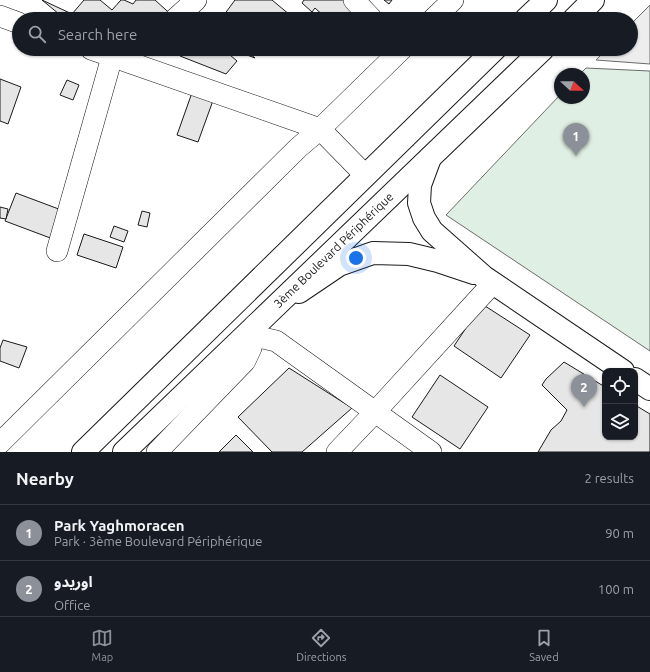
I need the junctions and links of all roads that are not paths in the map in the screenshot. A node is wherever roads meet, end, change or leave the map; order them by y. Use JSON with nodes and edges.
{"nodes":[{"id":1,"x":5,"y":0,"type":"edge"},
{"id":2,"x":196,"y":0,"type":"edge"},
{"id":3,"x":354,"y":0,"type":"edge"},
{"id":4,"x":453,"y":0,"type":"edge"},
{"id":5,"x":546,"y":0,"type":"edge"},
{"id":6,"x":593,"y":0,"type":"edge"},
{"id":7,"x":0,"y":4,"type":"edge"},
{"id":8,"x":183,"y":12,"type":"edge"},
{"id":9,"x":365,"y":12,"type":"edge"},
{"id":10,"x":440,"y":12,"type":"edge"},
{"id":11,"x":533,"y":12,"type":"edge"},
{"id":12,"x":581,"y":12,"type":"edge"},
{"id":13,"x":0,"y":16,"type":"edge"},
{"id":14,"x":12,"y":20,"type":"edge"},
{"id":15,"x":128,"y":56,"type":"edge"},
{"id":16,"x":395,"y":56,"type":"edge"},
{"id":17,"x":488,"y":56,"type":"edge"},
{"id":18,"x":536,"y":56,"type":"edge"},
{"id":19,"x":320,"y":129,"type":"junction"},
{"id":20,"x":430,"y":158,"type":"junction"},
{"id":21,"x":365,"y":175,"type":"junction"},
{"id":22,"x":57,"y":251,"type":"dead end"},
{"id":23,"x":488,"y":280,"type":"junction"},
{"id":24,"x":255,"y":331,"type":"junction"},
{"id":25,"x":619,"y":368,"type":"edge"},
{"id":26,"x":638,"y":381,"type":"edge"},
{"id":27,"x":650,"y":389,"type":"edge"},
{"id":28,"x":375,"y":412,"type":"junction"},
{"id":29,"x":0,"y":443,"type":"edge"},
{"id":30,"x":83,"y":452,"type":"edge"},
{"id":31,"x":124,"y":452,"type":"edge"},
{"id":32,"x":157,"y":452,"type":"edge"},
{"id":33,"x":337,"y":452,"type":"edge"},
{"id":34,"x":431,"y":452,"type":"edge"}],
"edges":[{"from":1,"to":7,"type":"street"},
{"from":2,"to":8,"type":"street"},
{"from":3,"to":9,"type":"street"},
{"from":4,"to":10,"type":"street"},
{"from":5,"to":11,"type":"main road"},
{"from":6,"to":12,"type":"main road"},
{"from":13,"to":14,"type":"street"},
{"from":15,"to":19,"type":"street"},
{"from":15,"to":22,"type":"street"},
{"from":16,"to":19,"type":"street"},
{"from":17,"to":21,"type":"main road"},
{"from":18,"to":20,"type":"main road","name":"3ème Boulevard Périphérique"},
{"from":19,"to":21,"type":"street"},
{"from":19,"to":29,"type":"street"},
{"from":20,"to":23,"type":"main road"},
{"from":20,"to":24,"type":"main road","name":"3ème Boulevard Périphérique"},
{"from":21,"to":30,"type":"main road"},
{"from":23,"to":24,"type":"main road"},
{"from":23,"to":25,"type":"main road"},
{"from":23,"to":28,"type":"street"},
{"from":24,"to":28,"type":"street"},
{"from":24,"to":31,"type":"main road","name":"3ème Boulevard Périphérique"},
{"from":24,"to":32,"type":"street"},
{"from":26,"to":27,"type":"main road"},
{"from":28,"to":33,"type":"street"},
{"from":28,"to":34,"type":"street"}]}
